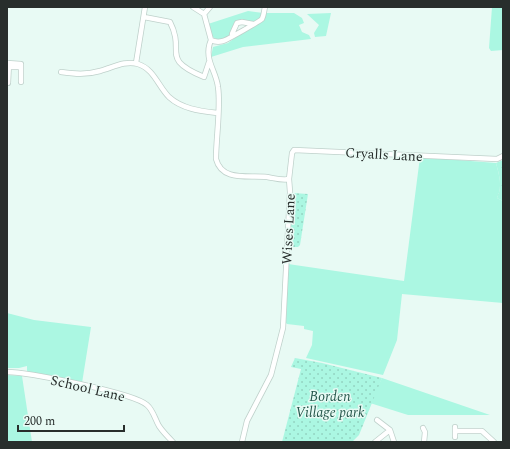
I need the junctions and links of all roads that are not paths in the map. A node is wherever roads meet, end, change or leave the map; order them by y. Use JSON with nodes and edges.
{"nodes":[{"id":1,"x":146,"y":7,"type":"edge"},
{"id":2,"x":193,"y":7,"type":"edge"},
{"id":3,"x":210,"y":7,"type":"edge"},
{"id":4,"x":265,"y":7,"type":"edge"},
{"id":5,"x":204,"y":14,"type":"junction"},
{"id":6,"x":144,"y":17,"type":"junction"},
{"id":7,"x":255,"y":24,"type":"junction"},
{"id":8,"x":231,"y":36,"type":"junction"},
{"id":9,"x":211,"y":40,"type":"junction"},
{"id":10,"x":209,"y":62,"type":"junction"},
{"id":11,"x":136,"y":63,"type":"junction"},
{"id":12,"x":8,"y":65,"type":"edge"},
{"id":13,"x":61,"y":72,"type":"dead end"},
{"id":14,"x":21,"y":82,"type":"dead end"},
{"id":15,"x":8,"y":83,"type":"edge"},
{"id":16,"x":217,"y":113,"type":"junction"},
{"id":17,"x":503,"y":156,"type":"edge"},
{"id":18,"x":289,"y":179,"type":"junction"},
{"id":19,"x":7,"y":372,"type":"edge"},
{"id":20,"x":377,"y":420,"type":"dead end"},
{"id":21,"x":390,"y":430,"type":"junction"},
{"id":22,"x":426,"y":430,"type":"dead end"},
{"id":23,"x":455,"y":437,"type":"dead end"},
{"id":24,"x":489,"y":437,"type":"junction"},
{"id":25,"x":173,"y":442,"type":"edge"},
{"id":26,"x":242,"y":442,"type":"edge"},
{"id":27,"x":375,"y":442,"type":"edge"},
{"id":28,"x":394,"y":442,"type":"edge"},
{"id":29,"x":424,"y":442,"type":"edge"},
{"id":30,"x":485,"y":442,"type":"edge"},
{"id":31,"x":494,"y":442,"type":"edge"}],
"edges":[{"from":1,"to":6,"type":"street"},
{"from":2,"to":5,"type":"street"},
{"from":3,"to":5,"type":"street"},
{"from":4,"to":7,"type":"street"},
{"from":5,"to":9,"type":"street","name":"Wises Lane"},
{"from":6,"to":10,"type":"street"},
{"from":6,"to":11,"type":"street"},
{"from":7,"to":8,"type":"street"},
{"from":7,"to":8,"type":"street"},
{"from":8,"to":9,"type":"street"},
{"from":9,"to":10,"type":"street","name":"Wises Lane"},
{"from":10,"to":16,"type":"street","name":"Wises Lane"},
{"from":11,"to":13,"type":"street"},
{"from":11,"to":16,"type":"street"},
{"from":12,"to":14,"type":"street"},
{"from":12,"to":15,"type":"street"},
{"from":16,"to":18,"type":"street","name":"Wises Lane"},
{"from":17,"to":18,"type":"street","name":"Cryalls Lane"},
{"from":18,"to":26,"type":"street","name":"Wises Lane"},
{"from":19,"to":25,"type":"street","name":"School Lane"},
{"from":20,"to":21,"type":"street"},
{"from":21,"to":27,"type":"street"},
{"from":21,"to":28,"type":"street"},
{"from":22,"to":29,"type":"street"},
{"from":23,"to":24,"type":"street"},
{"from":24,"to":30,"type":"street"},
{"from":24,"to":31,"type":"street"}]}
